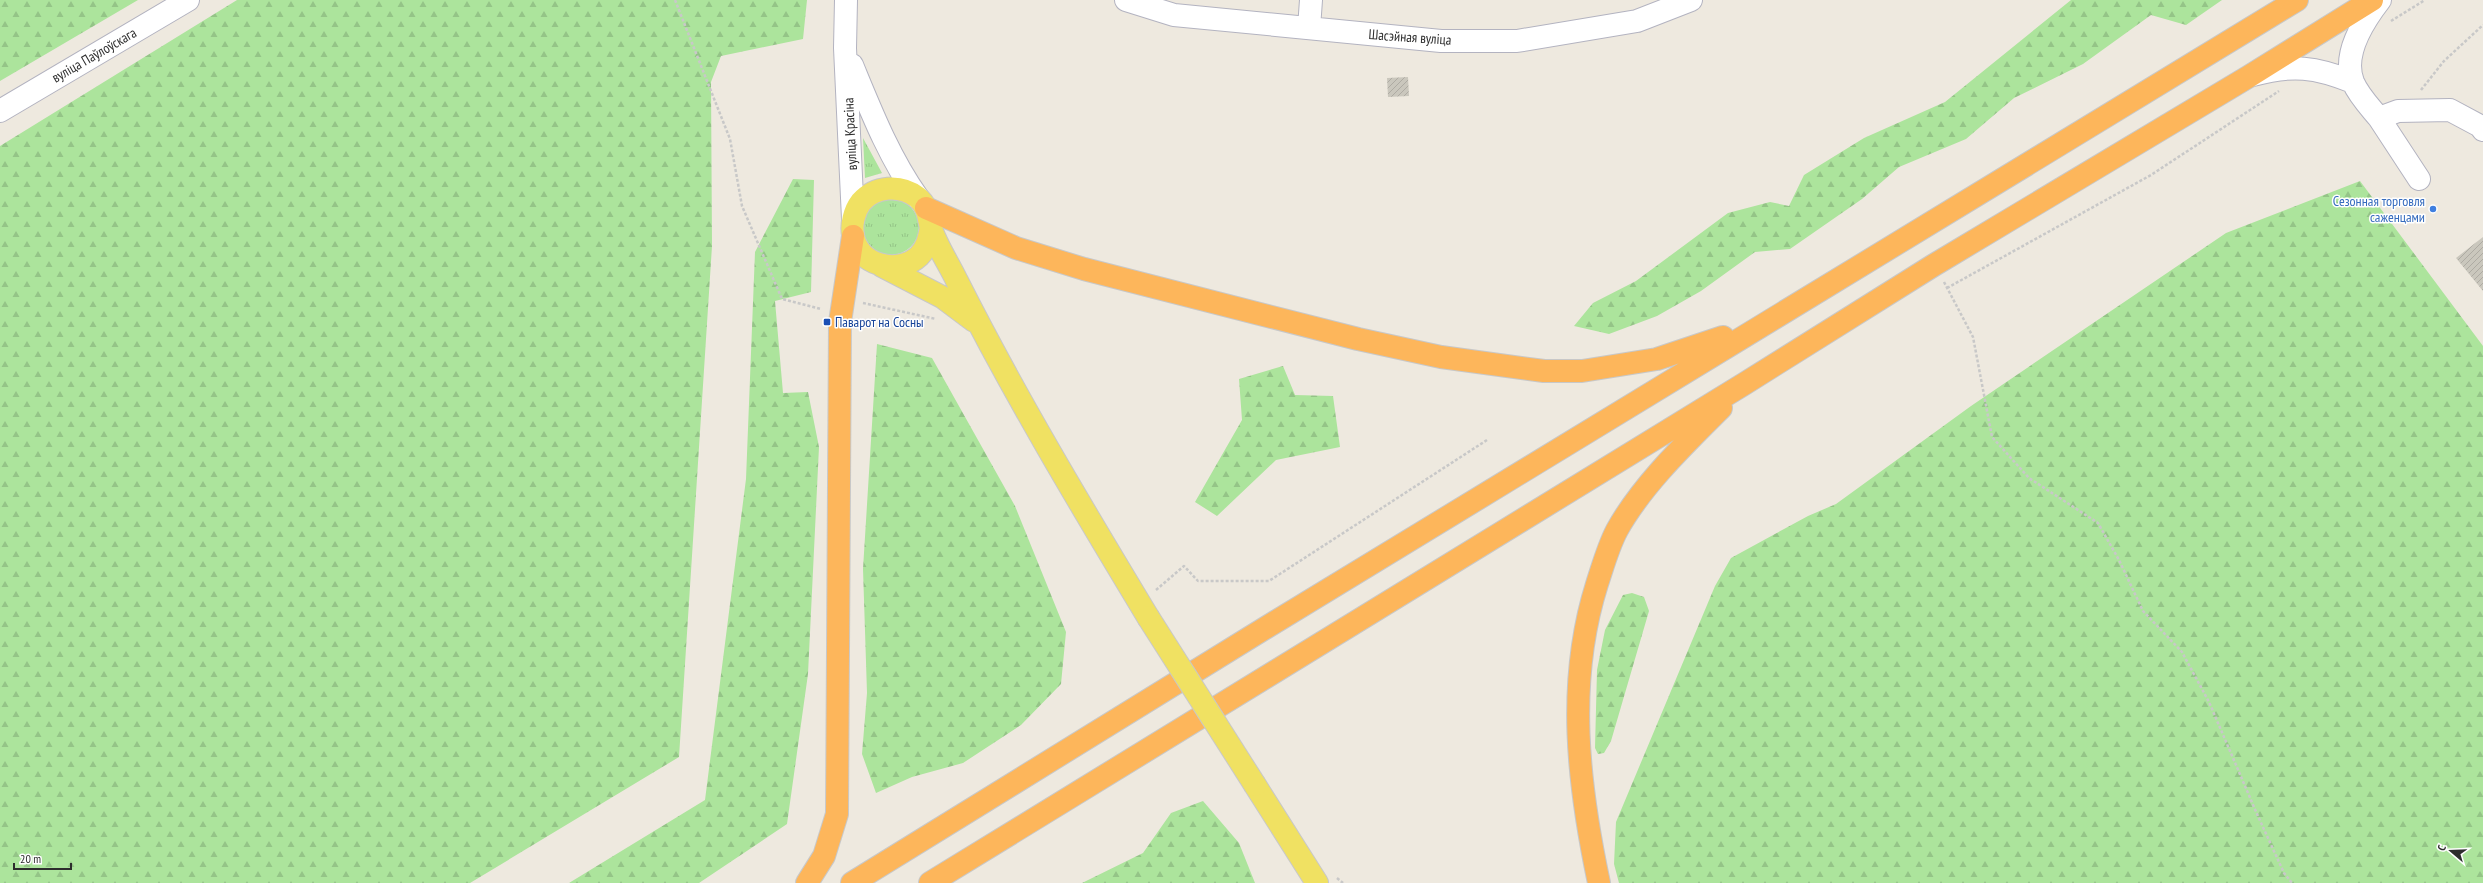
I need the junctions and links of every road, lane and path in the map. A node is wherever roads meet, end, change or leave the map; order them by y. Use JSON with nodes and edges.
{"nodes":[{"id":1,"x":188,"y":0,"type":"edge"},
{"id":2,"x":675,"y":0,"type":"edge"},
{"id":3,"x":846,"y":0,"type":"edge"},
{"id":4,"x":1126,"y":0,"type":"edge"},
{"id":5,"x":1311,"y":0,"type":"edge"},
{"id":6,"x":1691,"y":0,"type":"edge"},
{"id":7,"x":2297,"y":0,"type":"edge"},
{"id":8,"x":2372,"y":0,"type":"edge"},
{"id":9,"x":2380,"y":0,"type":"edge"},
{"id":10,"x":2425,"y":0,"type":"edge"},
{"id":11,"x":2385,"y":24,"type":"dead end"},
{"id":12,"x":2483,"y":25,"type":"edge"},
{"id":13,"x":1309,"y":28,"type":"junction"},
{"id":14,"x":845,"y":48,"type":"junction"},
{"id":15,"x":2248,"y":77,"type":"junction"},
{"id":16,"x":2353,"y":82,"type":"junction"},
{"id":17,"x":2286,"y":87,"type":"dead end"},
{"id":18,"x":0,"y":111,"type":"edge"},
{"id":19,"x":2388,"y":114,"type":"junction"},
{"id":20,"x":2482,"y":127,"type":"edge"},
{"id":21,"x":2419,"y":178,"type":"dead end"},
{"id":22,"x":925,"y":211,"type":"junction"},
{"id":23,"x":853,"y":228,"type":"junction"},
{"id":24,"x":878,"y":264,"type":"junction"},
{"id":25,"x":824,"y":303,"type":"dead end"},
{"id":26,"x":1770,"y":320,"type":"junction"},
{"id":27,"x":980,"y":326,"type":"junction"},
{"id":28,"x":1744,"y":384,"type":"junction"},
{"id":29,"x":1487,"y":440,"type":"dead end"},
{"id":30,"x":1155,"y":591,"type":"dead end"},
{"id":31,"x":807,"y":883,"type":"edge"},
{"id":32,"x":852,"y":883,"type":"edge"},
{"id":33,"x":930,"y":883,"type":"edge"},
{"id":34,"x":1317,"y":883,"type":"edge"},
{"id":35,"x":1599,"y":883,"type":"edge"},
{"id":36,"x":2292,"y":883,"type":"edge"}],
"edges":[{"from":1,"to":18,"type":"street","name":"вуліца Паўлоўскага"},
{"from":2,"to":25,"type":"path"},
{"from":3,"to":14,"type":"street","name":"вуліца Красіна"},
{"from":4,"to":13,"type":"street","name":"Шасэйная вуліца"},
{"from":5,"to":13,"type":"street"},
{"from":6,"to":13,"type":"street","name":"Шасэйная вуліца"},
{"from":7,"to":26,"type":"highway"},
{"from":8,"to":15,"type":"highway"},
{"from":9,"to":16,"type":"street"},
{"from":10,"to":11,"type":"path"},
{"from":12,"to":19,"type":"path"},
{"from":14,"to":22,"type":"street","name":"вуліца Красіна"},
{"from":14,"to":23,"type":"street","name":"вуліца Красіна"},
{"from":15,"to":16,"type":"street"},
{"from":15,"to":28,"type":"highway"},
{"from":16,"to":19,"type":"street"},
{"from":17,"to":36,"type":"path"},
{"from":19,"to":20,"type":"street"},
{"from":19,"to":21,"type":"street"},
{"from":22,"to":23,"type":"main road"},
{"from":22,"to":24,"type":"main road"},
{"from":22,"to":26,"type":"highway"},
{"from":22,"to":27,"type":"main road"},
{"from":23,"to":24,"type":"main road"},
{"from":23,"to":31,"type":"highway"},
{"from":24,"to":27,"type":"main road"},
{"from":26,"to":32,"type":"highway"},
{"from":27,"to":34,"type":"main road","bridge":true},
{"from":28,"to":33,"type":"highway"},
{"from":28,"to":35,"type":"highway"},
{"from":29,"to":30,"type":"path"}]}
